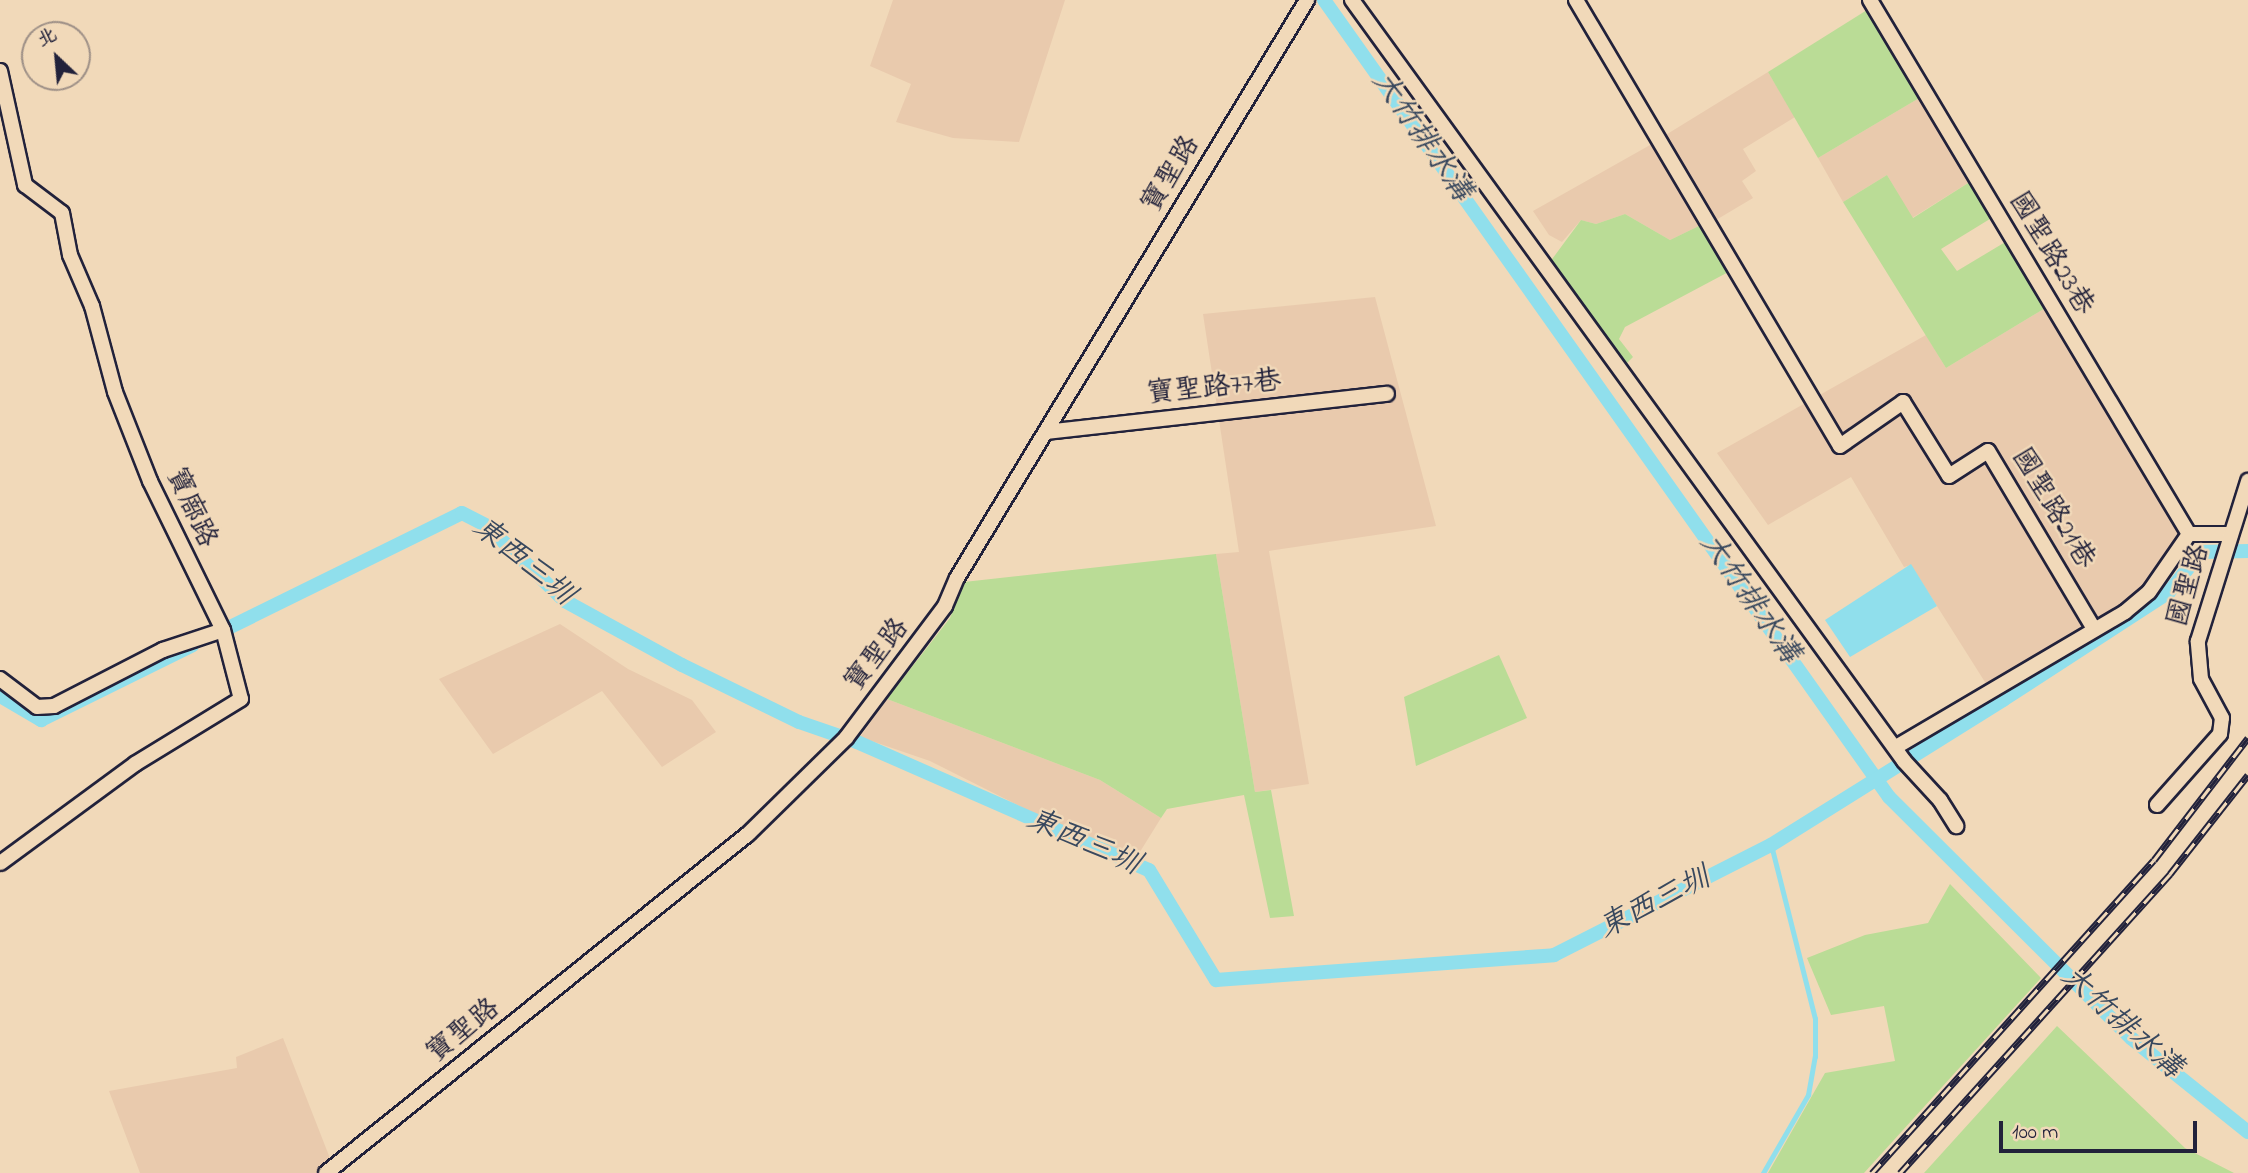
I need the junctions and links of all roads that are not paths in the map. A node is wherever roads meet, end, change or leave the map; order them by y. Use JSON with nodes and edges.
{"nodes":[{"id":1,"x":1307,"y":0,"type":"edge"},
{"id":2,"x":1352,"y":0,"type":"edge"},
{"id":3,"x":1576,"y":0,"type":"edge"},
{"id":4,"x":1870,"y":0,"type":"edge"},
{"id":5,"x":0,"y":71,"type":"edge"},
{"id":6,"x":1387,"y":394,"type":"dead end"},
{"id":7,"x":1046,"y":432,"type":"junction"},
{"id":8,"x":2248,"y":481,"type":"edge"},
{"id":9,"x":2189,"y":534,"type":"junction"},
{"id":10,"x":2231,"y":534,"type":"junction"},
{"id":11,"x":223,"y":629,"type":"junction"},
{"id":12,"x":2094,"y":629,"type":"junction"},
{"id":13,"x":0,"y":679,"type":"edge"},
{"id":14,"x":1896,"y":747,"type":"junction"},
{"id":15,"x":2157,"y":804,"type":"dead end"},
{"id":16,"x":1956,"y":826,"type":"dead end"},
{"id":17,"x":0,"y":863,"type":"edge"},
{"id":18,"x":326,"y":1173,"type":"edge"}],
"edges":[{"from":1,"to":7,"type":"street","name":"寶聖路"},
{"from":2,"to":14,"type":"street"},
{"from":3,"to":12,"type":"street","name":"國聖路21巷"},
{"from":4,"to":9,"type":"street","name":"國聖路23巷"},
{"from":5,"to":11,"type":"street","name":"寶廍路"},
{"from":6,"to":7,"type":"street","name":"寶聖路77巷"},
{"from":7,"to":18,"type":"street","name":"寶聖路"},
{"from":8,"to":10,"type":"street","name":"國聖路"},
{"from":9,"to":10,"type":"street"},
{"from":9,"to":12,"type":"street"},
{"from":10,"to":15,"type":"street","name":"國聖路"},
{"from":11,"to":13,"type":"street"},
{"from":11,"to":17,"type":"street","name":"寶廍路"},
{"from":12,"to":14,"type":"street"},
{"from":14,"to":16,"type":"street"}]}
